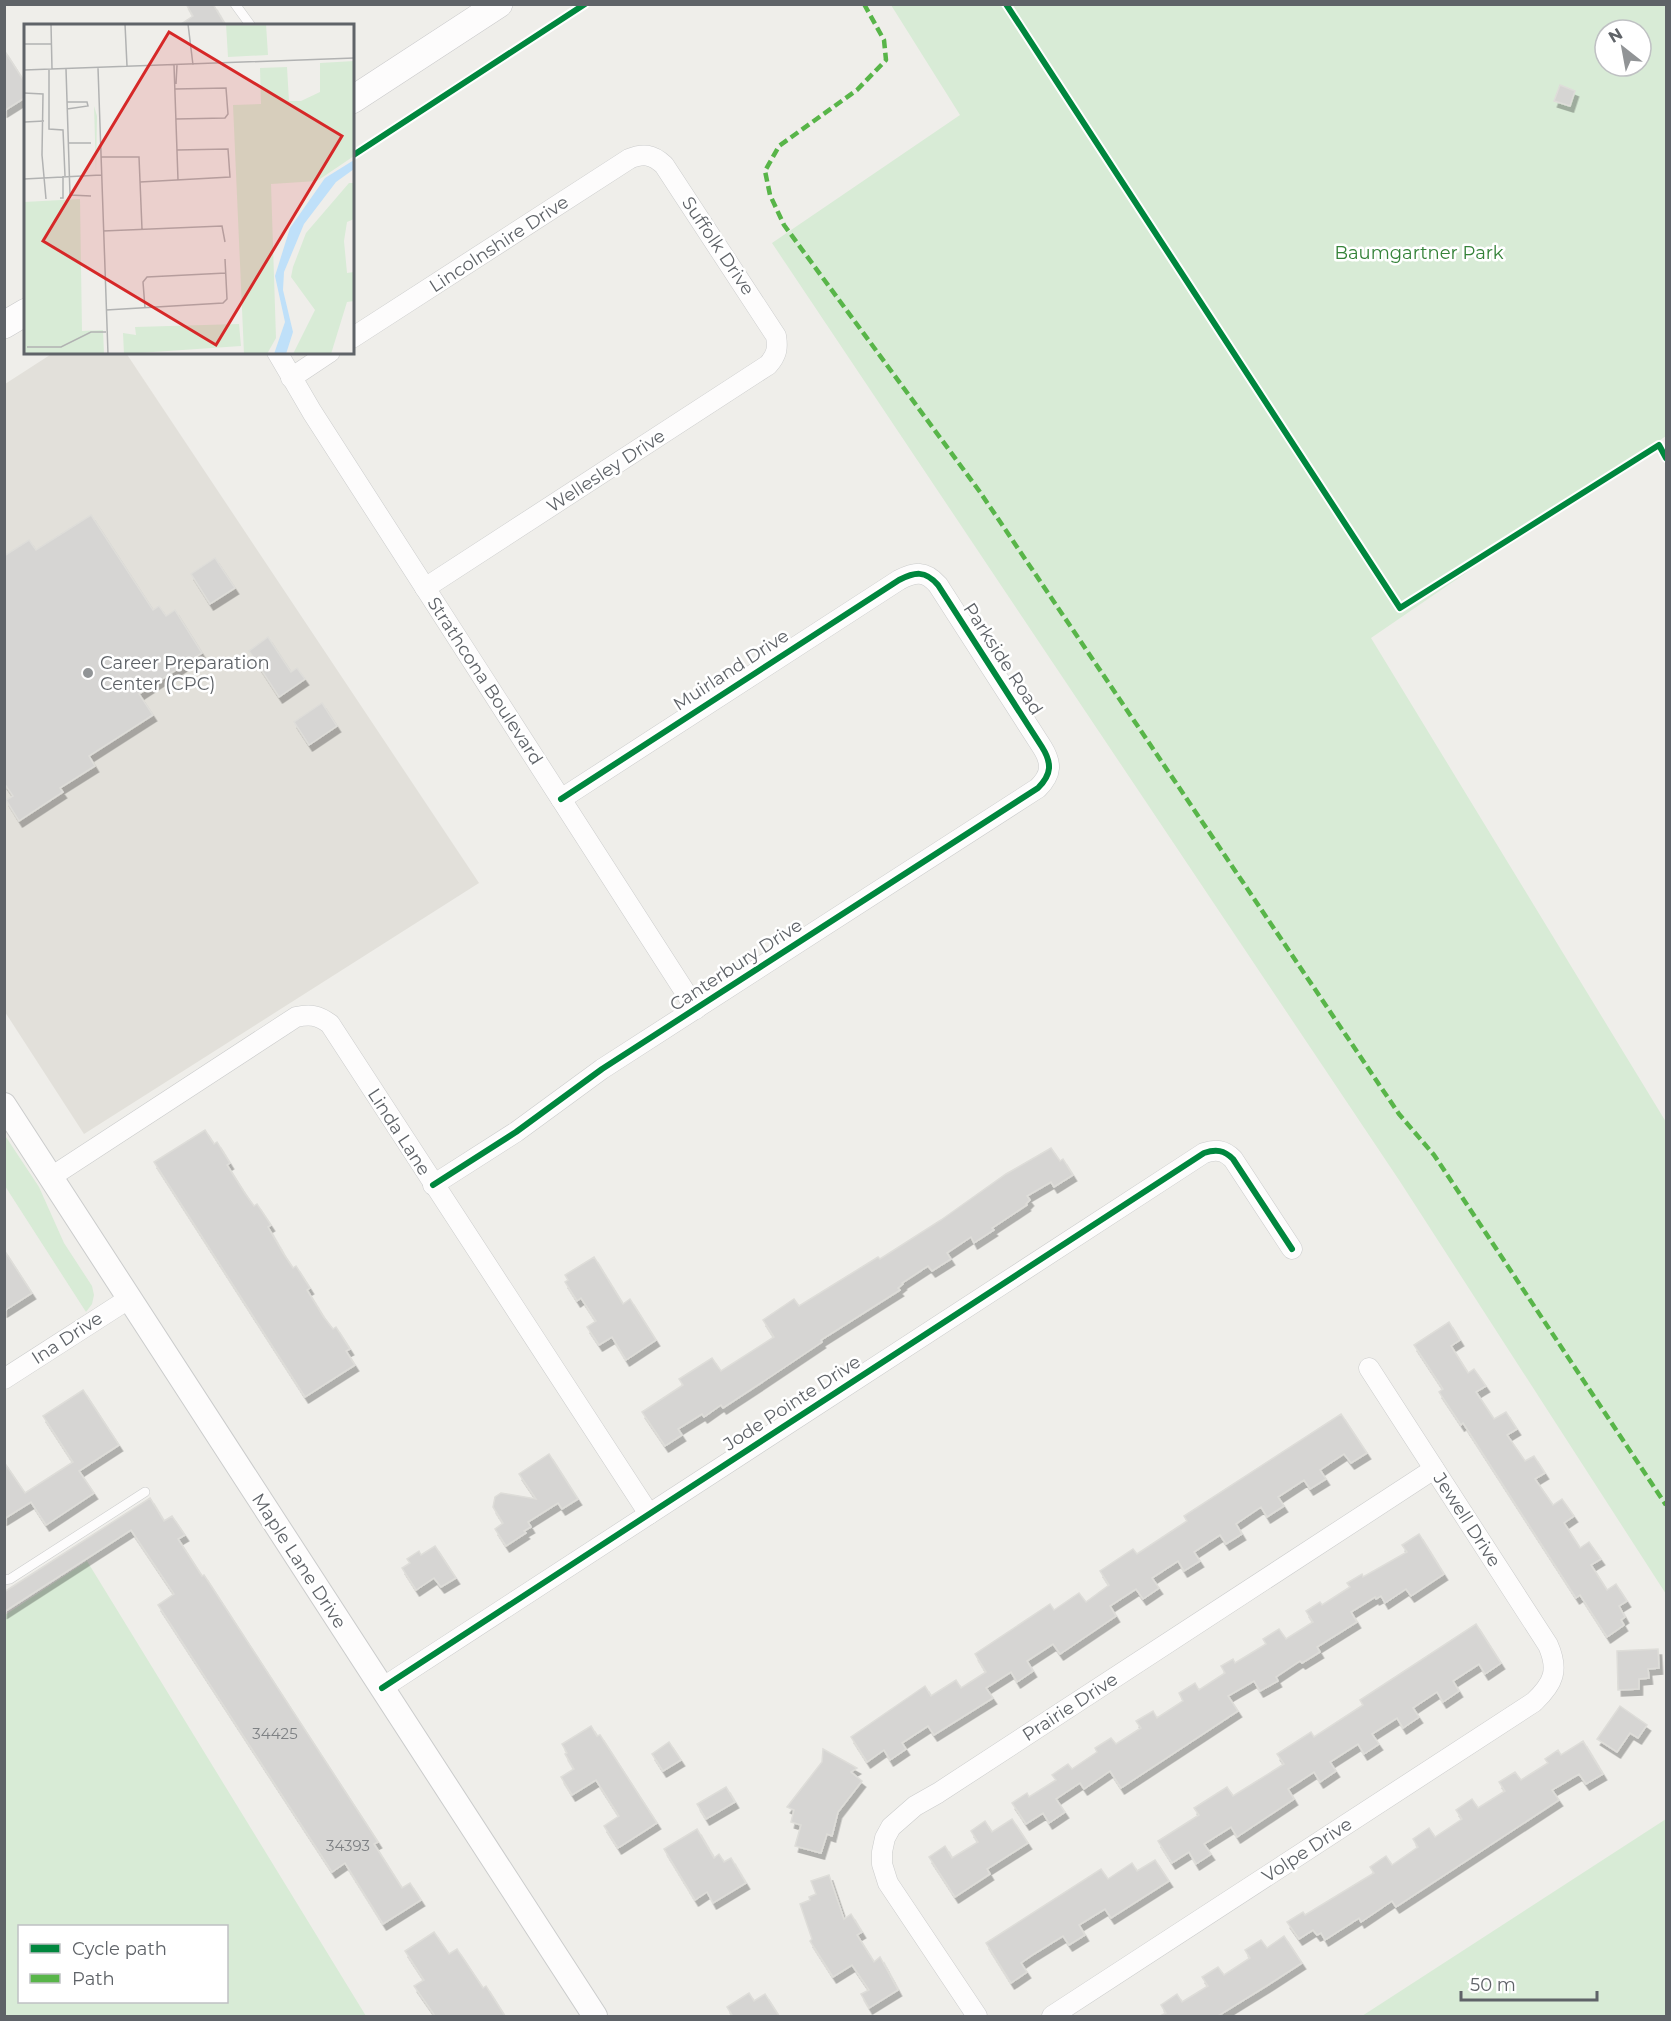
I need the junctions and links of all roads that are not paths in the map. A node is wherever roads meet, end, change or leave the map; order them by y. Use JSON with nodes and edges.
{"nodes":[{"id":1,"x":235,"y":4,"type":"edge"},
{"id":2,"x":499,"y":4,"type":"edge"},
{"id":3,"x":250,"y":24,"type":"edge"},
{"id":4,"x":354,"y":99,"type":"edge"},
{"id":5,"x":647,"y":155,"type":"joint"},
{"id":6,"x":24,"y":313,"type":"edge"},
{"id":7,"x":4,"y":325,"type":"edge"},
{"id":8,"x":354,"y":337,"type":"edge"},
{"id":9,"x":778,"y":346,"type":"joint"},
{"id":10,"x":278,"y":354,"type":"edge"},
{"id":11,"x":327,"y":354,"type":"edge"},
{"id":12,"x":291,"y":378,"type":"junction"},
{"id":13,"x":921,"y":573,"type":"joint"},
{"id":14,"x":425,"y":588,"type":"junction"},
{"id":15,"x":1050,"y":768,"type":"joint"},
{"id":16,"x":561,"y":799,"type":"junction"},
{"id":17,"x":696,"y":1009,"type":"junction"},
{"id":18,"x":4,"y":1105,"type":"edge"},
{"id":19,"x":51,"y":1177,"type":"junction"},
{"id":20,"x":433,"y":1185,"type":"junction"},
{"id":21,"x":1292,"y":1249,"type":"dead end"},
{"id":22,"x":130,"y":1298,"type":"junction"},
{"id":23,"x":1369,"y":1368,"type":"dead end"},
{"id":24,"x":4,"y":1379,"type":"edge"},
{"id":25,"x":1434,"y":1469,"type":"junction"},
{"id":26,"x":145,"y":1492,"type":"dead end"},
{"id":27,"x":649,"y":1514,"type":"junction"},
{"id":28,"x":4,"y":1580,"type":"edge"},
{"id":29,"x":1554,"y":1675,"type":"joint"},
{"id":30,"x":382,"y":1688,"type":"junction"},
{"id":31,"x":595,"y":2016,"type":"edge"},
{"id":32,"x":976,"y":2016,"type":"edge"},
{"id":33,"x":1052,"y":2016,"type":"edge"}],
"edges":[{"from":1,"to":3,"type":"lane"},
{"from":2,"to":4,"type":"main road"},
{"from":5,"to":8,"type":"street","name":"Lincolnshire Drive"},
{"from":5,"to":9,"type":"street","name":"Suffolk Drive"},
{"from":6,"to":7,"type":"main road"},
{"from":9,"to":14,"type":"street","name":"Wellesley Drive"},
{"from":10,"to":12,"type":"street","name":"Strathcona Boulevard"},
{"from":11,"to":12,"type":"street"},
{"from":12,"to":14,"type":"street","name":"Strathcona Boulevard"},
{"from":13,"to":15,"type":"street","name":"Parkside Road"},
{"from":13,"to":16,"type":"street","name":"Muirland Drive"},
{"from":14,"to":16,"type":"street","name":"Strathcona Boulevard"},
{"from":15,"to":17,"type":"street","name":"Canterbury Drive"},
{"from":16,"to":17,"type":"street","name":"Strathcona Boulevard"},
{"from":17,"to":20,"type":"street","name":"Canterbury Drive"},
{"from":18,"to":19,"type":"street","name":"Maple Lane Drive"},
{"from":19,"to":20,"type":"street","name":"Linda Lane"},
{"from":19,"to":22,"type":"street","name":"Maple Lane Drive"},
{"from":20,"to":27,"type":"street","name":"Linda Lane"},
{"from":21,"to":27,"type":"street","name":"Jode Pointe Drive"},
{"from":22,"to":24,"type":"street","name":"Ina Drive"},
{"from":22,"to":30,"type":"street","name":"Maple Lane Drive"},
{"from":23,"to":25,"type":"street","name":"Jewell Drive"},
{"from":25,"to":29,"type":"street","name":"Jewell Drive"},
{"from":25,"to":32,"type":"street","name":"Prairie Drive"},
{"from":26,"to":28,"type":"lane"},
{"from":27,"to":30,"type":"street","name":"Jode Pointe Drive"},
{"from":29,"to":33,"type":"street","name":"Volpe Drive"},
{"from":30,"to":31,"type":"street","name":"Maple Lane Drive"}]}
